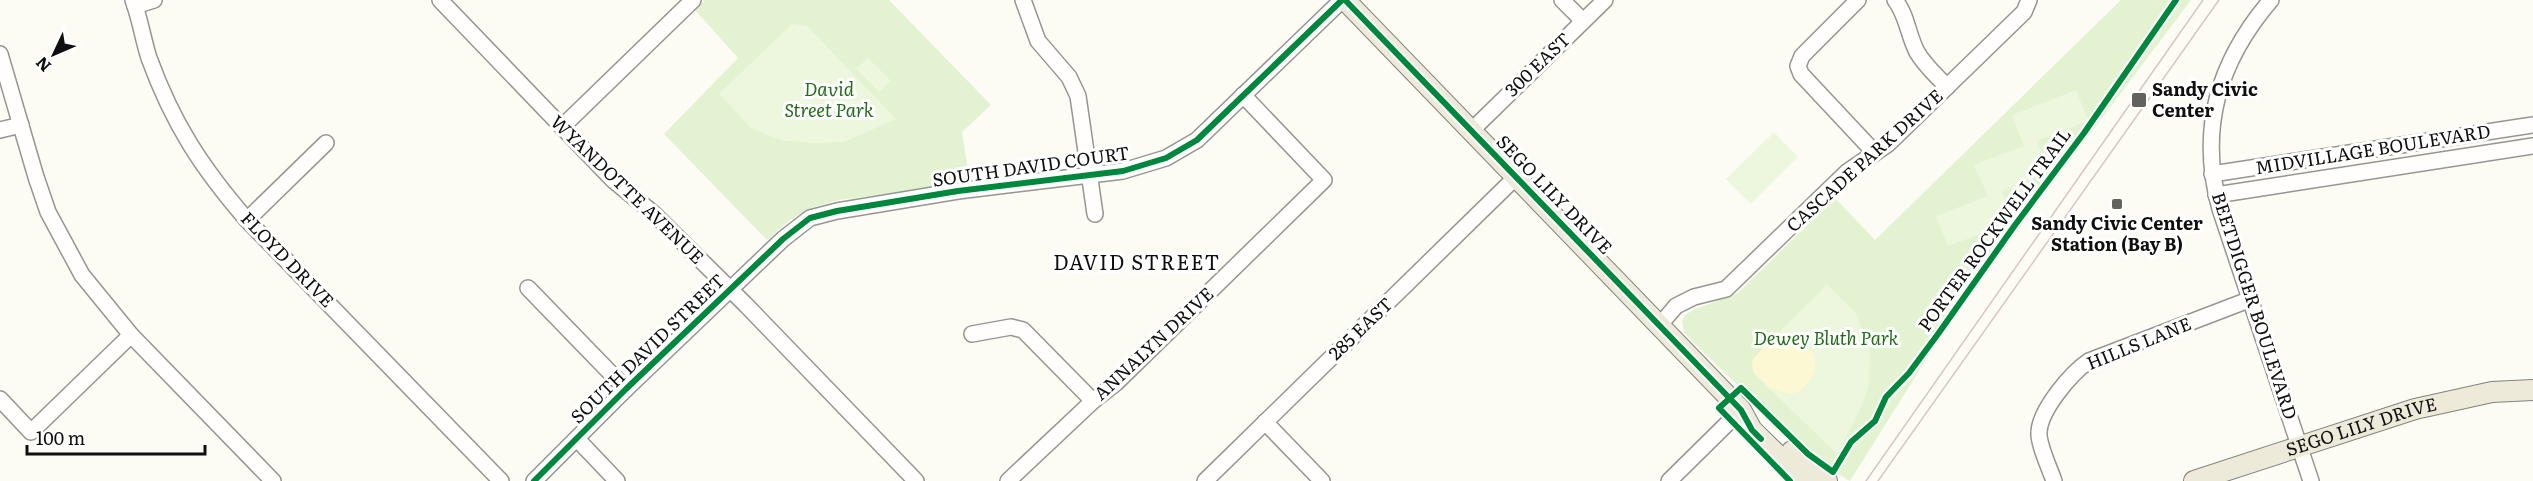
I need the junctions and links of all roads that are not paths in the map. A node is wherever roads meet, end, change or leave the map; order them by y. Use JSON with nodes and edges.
{"nodes":[{"id":1,"x":154,"y":0,"type":"edge"},
{"id":2,"x":693,"y":0,"type":"edge"},
{"id":3,"x":1023,"y":0,"type":"edge"},
{"id":4,"x":1343,"y":0,"type":"edge"},
{"id":5,"x":1562,"y":0,"type":"edge"},
{"id":6,"x":1605,"y":0,"type":"edge"},
{"id":7,"x":1858,"y":0,"type":"edge"},
{"id":8,"x":1895,"y":0,"type":"edge"},
{"id":9,"x":2029,"y":0,"type":"edge"},
{"id":10,"x":2271,"y":0,"type":"edge"},
{"id":11,"x":134,"y":3,"type":"edge"},
{"id":12,"x":450,"y":3,"type":"edge"},
{"id":13,"x":1583,"y":21,"type":"junction"},
{"id":14,"x":0,"y":54,"type":"edge"},
{"id":15,"x":1947,"y":87,"type":"junction"},
{"id":16,"x":1243,"y":95,"type":"junction"},
{"id":17,"x":21,"y":125,"type":"junction"},
{"id":18,"x":2533,"y":125,"type":"edge"},
{"id":19,"x":562,"y":127,"type":"junction"},
{"id":20,"x":0,"y":130,"type":"edge"},
{"id":21,"x":1471,"y":131,"type":"junction"},
{"id":22,"x":326,"y":143,"type":"dead end"},
{"id":23,"x":2533,"y":146,"type":"edge"},
{"id":24,"x":1875,"y":153,"type":"junction"},
{"id":25,"x":2212,"y":174,"type":"junction"},
{"id":26,"x":1089,"y":175,"type":"junction"},
{"id":27,"x":1516,"y":177,"type":"junction"},
{"id":28,"x":2217,"y":195,"type":"junction"},
{"id":29,"x":1095,"y":214,"type":"dead end"},
{"id":30,"x":247,"y":220,"type":"junction"},
{"id":31,"x":783,"y":239,"type":"joint"},
{"id":32,"x":528,"y":288,"type":"dead end"},
{"id":33,"x":730,"y":291,"type":"junction"},
{"id":34,"x":2251,"y":299,"type":"junction"},
{"id":35,"x":1659,"y":326,"type":"junction"},
{"id":36,"x":972,"y":334,"type":"dead end"},
{"id":37,"x":131,"y":335,"type":"junction"},
{"id":38,"x":626,"y":389,"type":"junction"},
{"id":39,"x":2533,"y":390,"type":"edge"},
{"id":40,"x":0,"y":399,"type":"edge"},
{"id":41,"x":1093,"y":401,"type":"junction"},
{"id":42,"x":1741,"y":410,"type":"junction"},
{"id":43,"x":1265,"y":422,"type":"junction"},
{"id":44,"x":577,"y":440,"type":"junction"},
{"id":45,"x":2300,"y":446,"type":"junction"},
{"id":46,"x":273,"y":481,"type":"edge"},
{"id":47,"x":501,"y":481,"type":"edge"},
{"id":48,"x":534,"y":481,"type":"edge"},
{"id":49,"x":617,"y":481,"type":"edge"},
{"id":50,"x":916,"y":481,"type":"edge"},
{"id":51,"x":1008,"y":481,"type":"edge"},
{"id":52,"x":1205,"y":481,"type":"edge"},
{"id":53,"x":1322,"y":481,"type":"edge"},
{"id":54,"x":1669,"y":481,"type":"edge"},
{"id":55,"x":1804,"y":481,"type":"edge"},
{"id":56,"x":1827,"y":481,"type":"edge"},
{"id":57,"x":2054,"y":481,"type":"edge"},
{"id":58,"x":2194,"y":481,"type":"edge"},
{"id":59,"x":2312,"y":481,"type":"edge"}],
"edges":[{"from":1,"to":11,"type":"street"},
{"from":2,"to":19,"type":"street"},
{"from":3,"to":26,"type":"street"},
{"from":4,"to":16,"type":"street"},
{"from":4,"to":21,"type":"main road","name":"SEGO LILY DRIVE"},
{"from":5,"to":13,"type":"street"},
{"from":6,"to":13,"type":"street","name":"300 EAST"},
{"from":7,"to":24,"type":"street"},
{"from":8,"to":15,"type":"street"},
{"from":9,"to":15,"type":"street","name":"CASCADE PARK DRIVE"},
{"from":10,"to":25,"type":"street","name":"BEETDIGGER BOULEVARD"},
{"from":11,"to":30,"type":"street","name":"FLOYD DRIVE"},
{"from":12,"to":19,"type":"street","name":"WYANDOTTE AVENUE"},
{"from":13,"to":21,"type":"street","name":"300 EAST"},
{"from":14,"to":17,"type":"street"},
{"from":15,"to":24,"type":"street","name":"CASCADE PARK DRIVE"},
{"from":16,"to":26,"type":"street","name":"SOUTH DAVID COURT"},
{"from":16,"to":41,"type":"street","name":"ANNALYN DRIVE"},
{"from":17,"to":20,"type":"street"},
{"from":17,"to":37,"type":"street"},
{"from":18,"to":25,"type":"street","name":"MIDVILLAGE BOULEVARD"},
{"from":19,"to":33,"type":"street","name":"WYANDOTTE AVENUE"},
{"from":21,"to":27,"type":"main road","name":"SEGO LILY DRIVE"},
{"from":22,"to":30,"type":"street"},
{"from":23,"to":28,"type":"street","name":"MIDVILLAGE BOULEVARD"},
{"from":24,"to":35,"type":"street","name":"CASCADE PARK DRIVE"},
{"from":25,"to":28,"type":"street","name":"BEETDIGGER BOULEVARD"},
{"from":26,"to":29,"type":"street"},
{"from":26,"to":31,"type":"street","name":"SOUTH DAVID COURT"},
{"from":27,"to":35,"type":"main road","name":"SEGO LILY DRIVE"},
{"from":27,"to":43,"type":"street","name":"285 EAST"},
{"from":28,"to":34,"type":"street","name":"BEETDIGGER BOULEVARD"},
{"from":30,"to":47,"type":"street","name":"FLOYD DRIVE"},
{"from":31,"to":33,"type":"street","name":"SOUTH DAVID STREET"},
{"from":32,"to":38,"type":"street"},
{"from":33,"to":38,"type":"street","name":"SOUTH DAVID STREET"},
{"from":33,"to":50,"type":"street","name":"WYANDOTTE AVENUE"},
{"from":34,"to":45,"type":"street","name":"BEETDIGGER BOULEVARD"},
{"from":34,"to":57,"type":"street","name":"HILLS LANE"},
{"from":35,"to":42,"type":"main road","name":"SEGO LILY DRIVE"},
{"from":36,"to":41,"type":"street"},
{"from":37,"to":40,"type":"street"},
{"from":37,"to":46,"type":"street"},
{"from":38,"to":44,"type":"street","name":"SOUTH DAVID STREET"},
{"from":39,"to":45,"type":"main road","name":"SEGO LILY DRIVE"},
{"from":41,"to":51,"type":"street","name":"ANNALYN DRIVE"},
{"from":42,"to":54,"type":"street"},
{"from":42,"to":55,"type":"main road","name":"SEGO LILY DRIVE"},
{"from":42,"to":56,"type":"main road","name":"SEGO LILY DRIVE"},
{"from":43,"to":52,"type":"street","name":"285 EAST"},
{"from":43,"to":53,"type":"street"},
{"from":44,"to":48,"type":"street","name":"SOUTH DAVID STREET"},
{"from":44,"to":49,"type":"street"},
{"from":45,"to":58,"type":"main road","name":"SEGO LILY DRIVE"},
{"from":45,"to":59,"type":"street","name":"BEETDIGGER BOULEVARD"}]}
